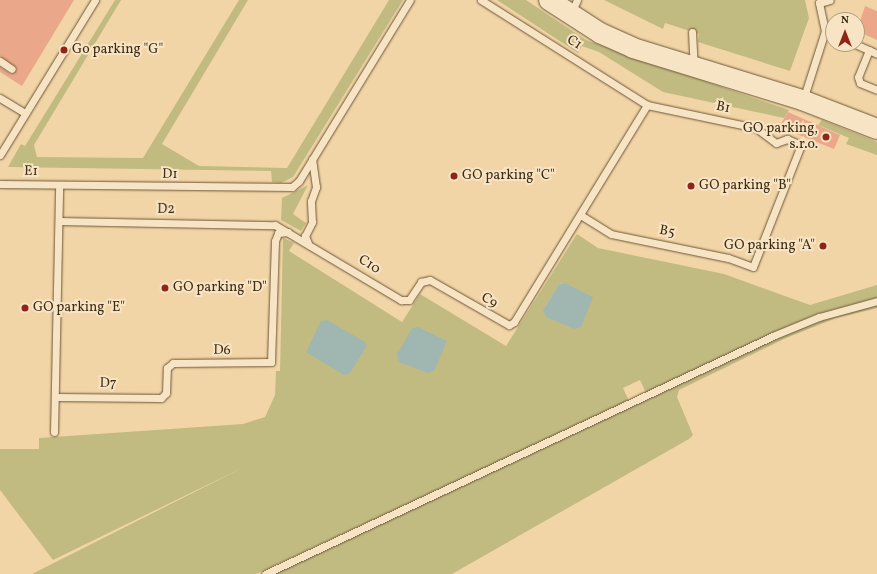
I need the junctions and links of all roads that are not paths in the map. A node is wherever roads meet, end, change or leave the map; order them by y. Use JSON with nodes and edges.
{"nodes":[{"id":1,"x":95,"y":0,"type":"edge"},
{"id":2,"x":410,"y":0,"type":"edge"},
{"id":3,"x":549,"y":0,"type":"edge"},
{"id":4,"x":830,"y":0,"type":"edge"},
{"id":5,"x":485,"y":1,"type":"edge"},
{"id":6,"x":573,"y":7,"type":"edge"},
{"id":7,"x":825,"y":31,"type":"joint"},
{"id":8,"x":692,"y":32,"type":"dead end"},
{"id":9,"x":865,"y":48,"type":"edge"},
{"id":10,"x":869,"y":50,"type":"junction"},
{"id":11,"x":877,"y":54,"type":"edge"},
{"id":12,"x":0,"y":61,"type":"edge"},
{"id":13,"x":695,"y":68,"type":"junction"},
{"id":14,"x":12,"y":69,"type":"dead end"},
{"id":15,"x":877,"y":90,"type":"edge"},
{"id":16,"x":0,"y":98,"type":"edge"},
{"id":17,"x":802,"y":100,"type":"junction"},
{"id":18,"x":647,"y":105,"type":"junction"},
{"id":19,"x":25,"y":113,"type":"junction"},
{"id":20,"x":877,"y":129,"type":"edge"},
{"id":21,"x":0,"y":154,"type":"edge"},
{"id":22,"x":312,"y":159,"type":"junction"},
{"id":23,"x":1,"y":185,"type":"edge"},
{"id":24,"x":59,"y":186,"type":"junction"},
{"id":25,"x":580,"y":215,"type":"junction"},
{"id":26,"x":59,"y":221,"type":"junction"},
{"id":27,"x":272,"y":225,"type":"joint"},
{"id":28,"x":288,"y":232,"type":"junction"},
{"id":29,"x":308,"y":243,"type":"junction"},
{"id":30,"x":753,"y":267,"type":"joint"},
{"id":31,"x":430,"y":280,"type":"joint"},
{"id":32,"x":877,"y":301,"type":"edge"},
{"id":33,"x":55,"y":397,"type":"junction"},
{"id":34,"x":161,"y":398,"type":"joint"},
{"id":35,"x":54,"y":432,"type":"dead end"},
{"id":36,"x":265,"y":574,"type":"edge"}],
"edges":[{"from":1,"to":19,"type":"lane"},
{"from":2,"to":22,"type":"lane"},
{"from":3,"to":6,"type":"street"},
{"from":4,"to":7,"type":"lane"},
{"from":5,"to":18,"type":"lane","name":"C1"},
{"from":6,"to":13,"type":"street"},
{"from":7,"to":17,"type":"lane"},
{"from":8,"to":13,"type":"lane"},
{"from":9,"to":10,"type":"lane"},
{"from":10,"to":11,"type":"lane"},
{"from":10,"to":15,"type":"lane"},
{"from":12,"to":14,"type":"lane"},
{"from":13,"to":17,"type":"street"},
{"from":16,"to":19,"type":"lane"},
{"from":17,"to":20,"type":"street"},
{"from":18,"to":25,"type":"lane"},
{"from":18,"to":30,"type":"lane","name":"B1"},
{"from":19,"to":21,"type":"lane"},
{"from":22,"to":24,"type":"lane","name":"D1"},
{"from":22,"to":29,"type":"lane"},
{"from":23,"to":24,"type":"lane","name":"E1"},
{"from":24,"to":26,"type":"lane"},
{"from":25,"to":30,"type":"lane","name":"B5"},
{"from":25,"to":31,"type":"lane","name":"C9"},
{"from":26,"to":27,"type":"lane","name":"D2"},
{"from":26,"to":33,"type":"lane"},
{"from":27,"to":28,"type":"lane","name":"C10"},
{"from":28,"to":29,"type":"lane","name":"C10"},
{"from":28,"to":34,"type":"lane","name":"D6"},
{"from":29,"to":31,"type":"lane","name":"C10"},
{"from":32,"to":36,"type":"lane"},
{"from":33,"to":34,"type":"lane","name":"D7"},
{"from":33,"to":35,"type":"lane"}]}
